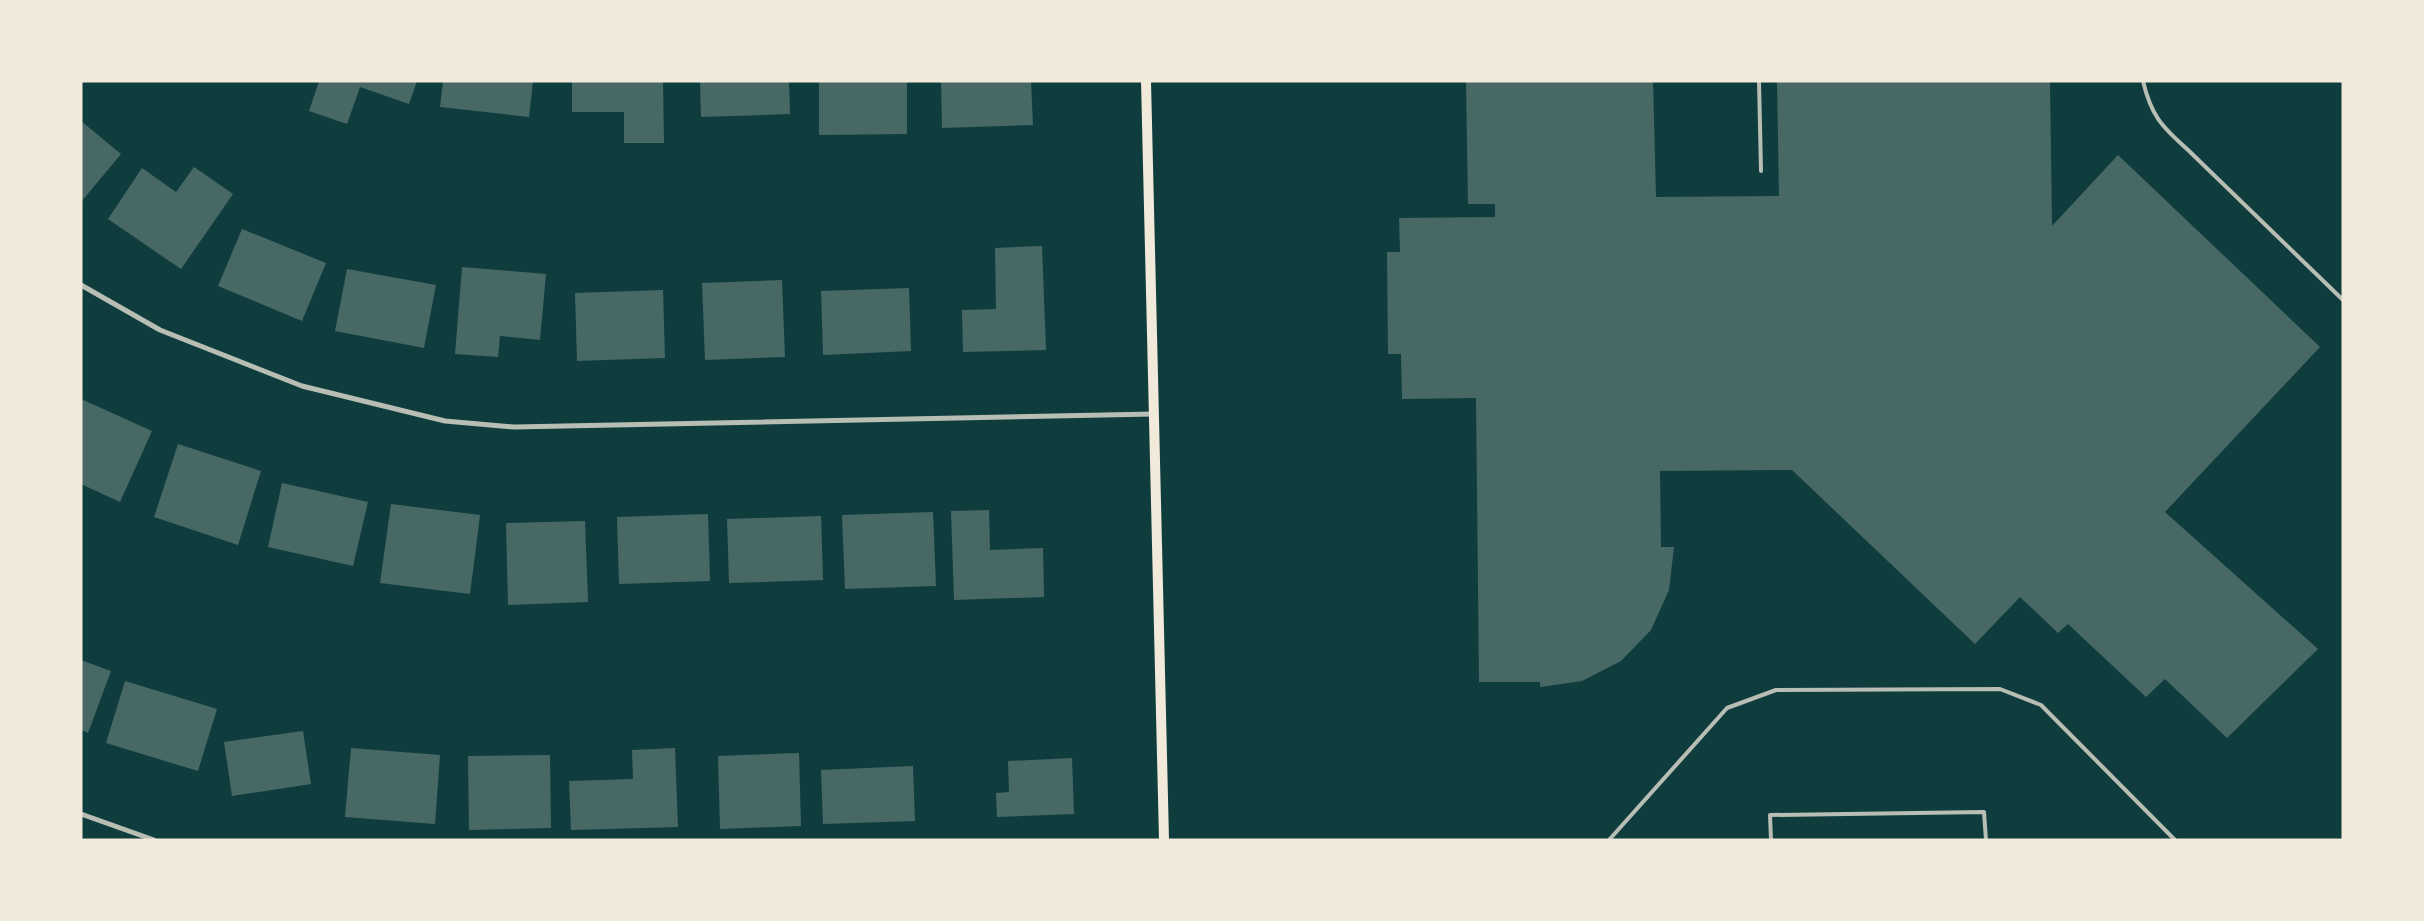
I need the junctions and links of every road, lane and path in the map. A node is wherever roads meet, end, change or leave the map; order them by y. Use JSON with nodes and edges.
{"nodes":[{"id":1,"x":1146,"y":81,"type":"edge"},
{"id":2,"x":1759,"y":81,"type":"edge"},
{"id":3,"x":2143,"y":81,"type":"edge"},
{"id":4,"x":1761,"y":171,"type":"dead end"},
{"id":5,"x":81,"y":285,"type":"edge"},
{"id":6,"x":2343,"y":300,"type":"edge"},
{"id":7,"x":1154,"y":414,"type":"junction"},
{"id":8,"x":81,"y":814,"type":"edge"},
{"id":9,"x":154,"y":840,"type":"edge"},
{"id":10,"x":1164,"y":840,"type":"edge"},
{"id":11,"x":1609,"y":840,"type":"edge"},
{"id":12,"x":1771,"y":840,"type":"edge"},
{"id":13,"x":1986,"y":840,"type":"edge"},
{"id":14,"x":2175,"y":840,"type":"edge"}],
"edges":[{"from":1,"to":7,"type":"main road"},
{"from":2,"to":4,"type":"lane"},
{"from":3,"to":6,"type":"lane"},
{"from":5,"to":7,"type":"street"},
{"from":7,"to":10,"type":"main road"},
{"from":8,"to":9,"type":"street"},
{"from":11,"to":14,"type":"lane"},
{"from":12,"to":13,"type":"lane"}]}
